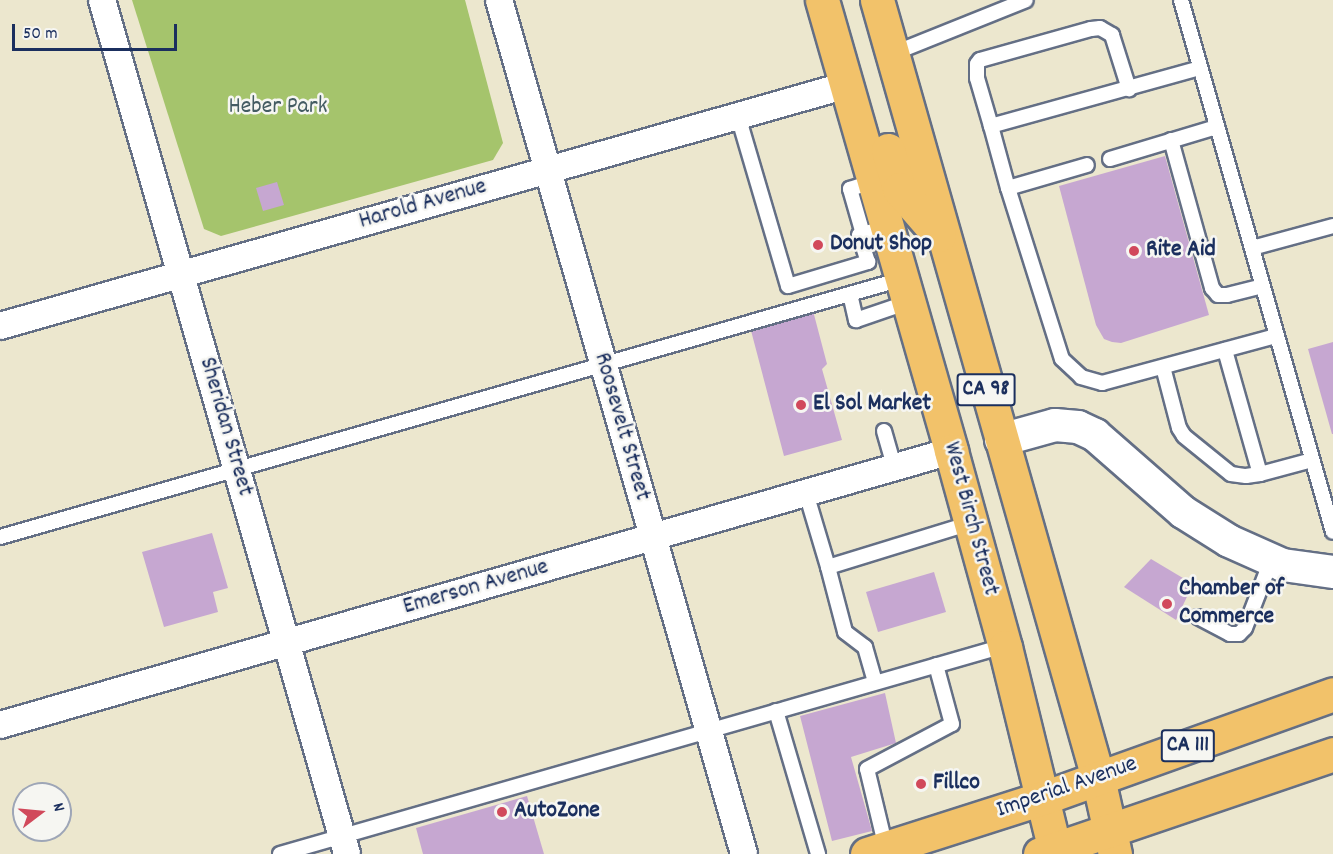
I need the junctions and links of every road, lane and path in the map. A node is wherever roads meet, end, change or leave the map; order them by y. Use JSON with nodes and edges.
{"nodes":[{"id":1,"x":102,"y":0,"type":"edge"},
{"id":2,"x":499,"y":0,"type":"edge"},
{"id":3,"x":822,"y":0,"type":"edge"},
{"id":4,"x":877,"y":0,"type":"edge"},
{"id":5,"x":1026,"y":0,"type":"edge"},
{"id":6,"x":1181,"y":0,"type":"edge"},
{"id":7,"x":892,"y":54,"type":"junction"},
{"id":8,"x":1200,"y":68,"type":"junction"},
{"id":9,"x":847,"y":85,"type":"junction"},
{"id":10,"x":1130,"y":89,"type":"junction"},
{"id":11,"x":738,"y":116,"type":"junction"},
{"id":12,"x":991,"y":126,"type":"junction"},
{"id":13,"x":1217,"y":127,"type":"junction"},
{"id":14,"x":1171,"y":140,"type":"junction"},
{"id":15,"x":1110,"y":159,"type":"dead end"},
{"id":16,"x":1087,"y":165,"type":"dead end"},
{"id":17,"x":546,"y":170,"type":"junction"},
{"id":18,"x":1008,"y":188,"type":"junction"},
{"id":19,"x":1333,"y":226,"type":"edge"},
{"id":20,"x":875,"y":230,"type":"junction"},
{"id":21,"x":944,"y":241,"type":"junction"},
{"id":22,"x":1252,"y":248,"type":"junction"},
{"id":23,"x":182,"y":275,"type":"junction"},
{"id":24,"x":1262,"y":286,"type":"junction"},
{"id":25,"x":906,"y":291,"type":"junction"},
{"id":26,"x":850,"y":294,"type":"junction"},
{"id":27,"x":0,"y":326,"type":"edge"},
{"id":28,"x":1276,"y":336,"type":"junction"},
{"id":29,"x":1225,"y":350,"type":"junction"},
{"id":30,"x":603,"y":365,"type":"junction"},
{"id":31,"x":1163,"y":367,"type":"junction"},
{"id":32,"x":884,"y":431,"type":"dead end"},
{"id":33,"x":1001,"y":440,"type":"junction"},
{"id":34,"x":951,"y":451,"type":"junction"},
{"id":35,"x":1312,"y":460,"type":"junction"},
{"id":36,"x":894,"y":467,"type":"junction"},
{"id":37,"x":237,"y":470,"type":"junction"},
{"id":38,"x":1260,"y":474,"type":"junction"},
{"id":39,"x":806,"y":493,"type":"junction"},
{"id":40,"x":971,"y":524,"type":"junction"},
{"id":41,"x":1333,"y":532,"type":"edge"},
{"id":42,"x":0,"y":537,"type":"edge"},
{"id":43,"x":652,"y":537,"type":"junction"},
{"id":44,"x":1271,"y":561,"type":"junction"},
{"id":45,"x":828,"y":567,"type":"junction"},
{"id":46,"x":1333,"y":572,"type":"edge"},
{"id":47,"x":1198,"y":617,"type":"dead end"},
{"id":48,"x":286,"y":642,"type":"junction"},
{"id":49,"x":1004,"y":646,"type":"junction"},
{"id":50,"x":936,"y":665,"type":"junction"},
{"id":51,"x":875,"y":682,"type":"junction"},
{"id":52,"x":1333,"y":694,"type":"edge"},
{"id":53,"x":776,"y":711,"type":"junction"},
{"id":54,"x":0,"y":725,"type":"edge"},
{"id":55,"x":709,"y":731,"type":"junction"},
{"id":56,"x":1333,"y":754,"type":"edge"},
{"id":57,"x":1098,"y":778,"type":"junction"},
{"id":58,"x":1043,"y":798,"type":"junction"},
{"id":59,"x":1112,"y":841,"type":"edge"},
{"id":60,"x":345,"y":845,"type":"edge"},
{"id":61,"x":877,"y":851,"type":"edge"},
{"id":62,"x":1051,"y":853,"type":"edge"},
{"id":63,"x":280,"y":854,"type":"edge"},
{"id":64,"x":744,"y":854,"type":"edge"},
{"id":65,"x":818,"y":854,"type":"edge"}],
"edges":[{"from":1,"to":23,"type":"street","name":"Sheridan Street"},
{"from":2,"to":17,"type":"street","name":"Roosevelt Street"},
{"from":3,"to":9,"type":"main road","name":"West Birch Street","number":"CA 98"},
{"from":4,"to":7,"type":"main road","name":"West Birch Street","number":"CA 98"},
{"from":5,"to":7,"type":"lane"},
{"from":6,"to":8,"type":"lane"},
{"from":7,"to":21,"type":"main road","name":"West Birch Street","number":"CA 98"},
{"from":8,"to":10,"type":"lane"},
{"from":8,"to":13,"type":"lane"},
{"from":9,"to":11,"type":"street","name":"Harold Avenue"},
{"from":9,"to":20,"type":"main road","name":"West Birch Street","number":"CA 98"},
{"from":9,"to":21,"type":"main road"},
{"from":10,"to":12,"type":"lane"},
{"from":10,"to":12,"type":"lane"},
{"from":11,"to":17,"type":"street","name":"Harold Avenue"},
{"from":11,"to":20,"type":"lane"},
{"from":12,"to":18,"type":"lane"},
{"from":13,"to":14,"type":"lane"},
{"from":13,"to":22,"type":"lane"},
{"from":14,"to":15,"type":"lane"},
{"from":14,"to":24,"type":"lane"},
{"from":16,"to":18,"type":"lane"},
{"from":17,"to":23,"type":"street","name":"Harold Avenue"},
{"from":17,"to":30,"type":"street","name":"Roosevelt Street"},
{"from":18,"to":31,"type":"lane"},
{"from":19,"to":22,"type":"lane"},
{"from":20,"to":25,"type":"main road","name":"West Birch Street","number":"CA 98"},
{"from":21,"to":33,"type":"main road","name":"West Birch Street","number":"CA 98"},
{"from":22,"to":24,"type":"lane"},
{"from":23,"to":27,"type":"street","name":"Harold Avenue"},
{"from":23,"to":37,"type":"street","name":"Sheridan Street"},
{"from":24,"to":28,"type":"lane"},
{"from":25,"to":26,"type":"lane"},
{"from":25,"to":26,"type":"lane"},
{"from":25,"to":34,"type":"main road","name":"West Birch Street","number":"CA 98"},
{"from":26,"to":30,"type":"lane"},
{"from":28,"to":29,"type":"lane"},
{"from":28,"to":35,"type":"lane"},
{"from":29,"to":31,"type":"lane"},
{"from":29,"to":38,"type":"lane"},
{"from":30,"to":37,"type":"lane"},
{"from":30,"to":43,"type":"street","name":"Roosevelt Street"},
{"from":31,"to":38,"type":"lane"},
{"from":32,"to":36,"type":"lane"},
{"from":33,"to":44,"type":"street"},
{"from":33,"to":57,"type":"main road","name":"West Birch Street","number":"CA 98"},
{"from":34,"to":36,"type":"street","name":"Emerson Avenue"},
{"from":34,"to":40,"type":"main road","name":"West Birch Street","number":"CA 98"},
{"from":35,"to":38,"type":"lane"},
{"from":35,"to":41,"type":"lane"},
{"from":36,"to":39,"type":"street","name":"Emerson Avenue"},
{"from":37,"to":42,"type":"lane"},
{"from":37,"to":48,"type":"street","name":"Sheridan Street"},
{"from":39,"to":43,"type":"street","name":"Emerson Avenue"},
{"from":39,"to":45,"type":"lane"},
{"from":40,"to":45,"type":"lane"},
{"from":40,"to":49,"type":"main road","name":"West Birch Street","number":"CA 98"},
{"from":43,"to":48,"type":"street","name":"Emerson Avenue"},
{"from":43,"to":55,"type":"street","name":"Roosevelt Street"},
{"from":44,"to":46,"type":"street"},
{"from":44,"to":47,"type":"lane"},
{"from":45,"to":51,"type":"lane"},
{"from":48,"to":54,"type":"street","name":"Emerson Avenue"},
{"from":48,"to":60,"type":"street","name":"Sheridan Street"},
{"from":49,"to":50,"type":"lane"},
{"from":49,"to":58,"type":"main road","name":"West Birch Street","number":"CA 98"},
{"from":50,"to":51,"type":"lane"},
{"from":50,"to":61,"type":"lane"},
{"from":51,"to":53,"type":"lane"},
{"from":52,"to":57,"type":"main road","name":"Imperial Avenue","number":"CA 111"},
{"from":53,"to":55,"type":"lane"},
{"from":53,"to":65,"type":"lane"},
{"from":55,"to":60,"type":"lane"},
{"from":55,"to":64,"type":"street","name":"Roosevelt Street"},
{"from":56,"to":59,"type":"main road","number":"CA 111"},
{"from":57,"to":58,"type":"main road","name":"Imperial Avenue","number":"CA 111"},
{"from":57,"to":59,"type":"main road","number":"CA 98"},
{"from":58,"to":61,"type":"main road","name":"Imperial Avenue","number":"CA 111"},
{"from":58,"to":62,"type":"main road","number":"CA 98"},
{"from":59,"to":62,"type":"main road","number":"CA 111"},
{"from":60,"to":63,"type":"lane"}]}
